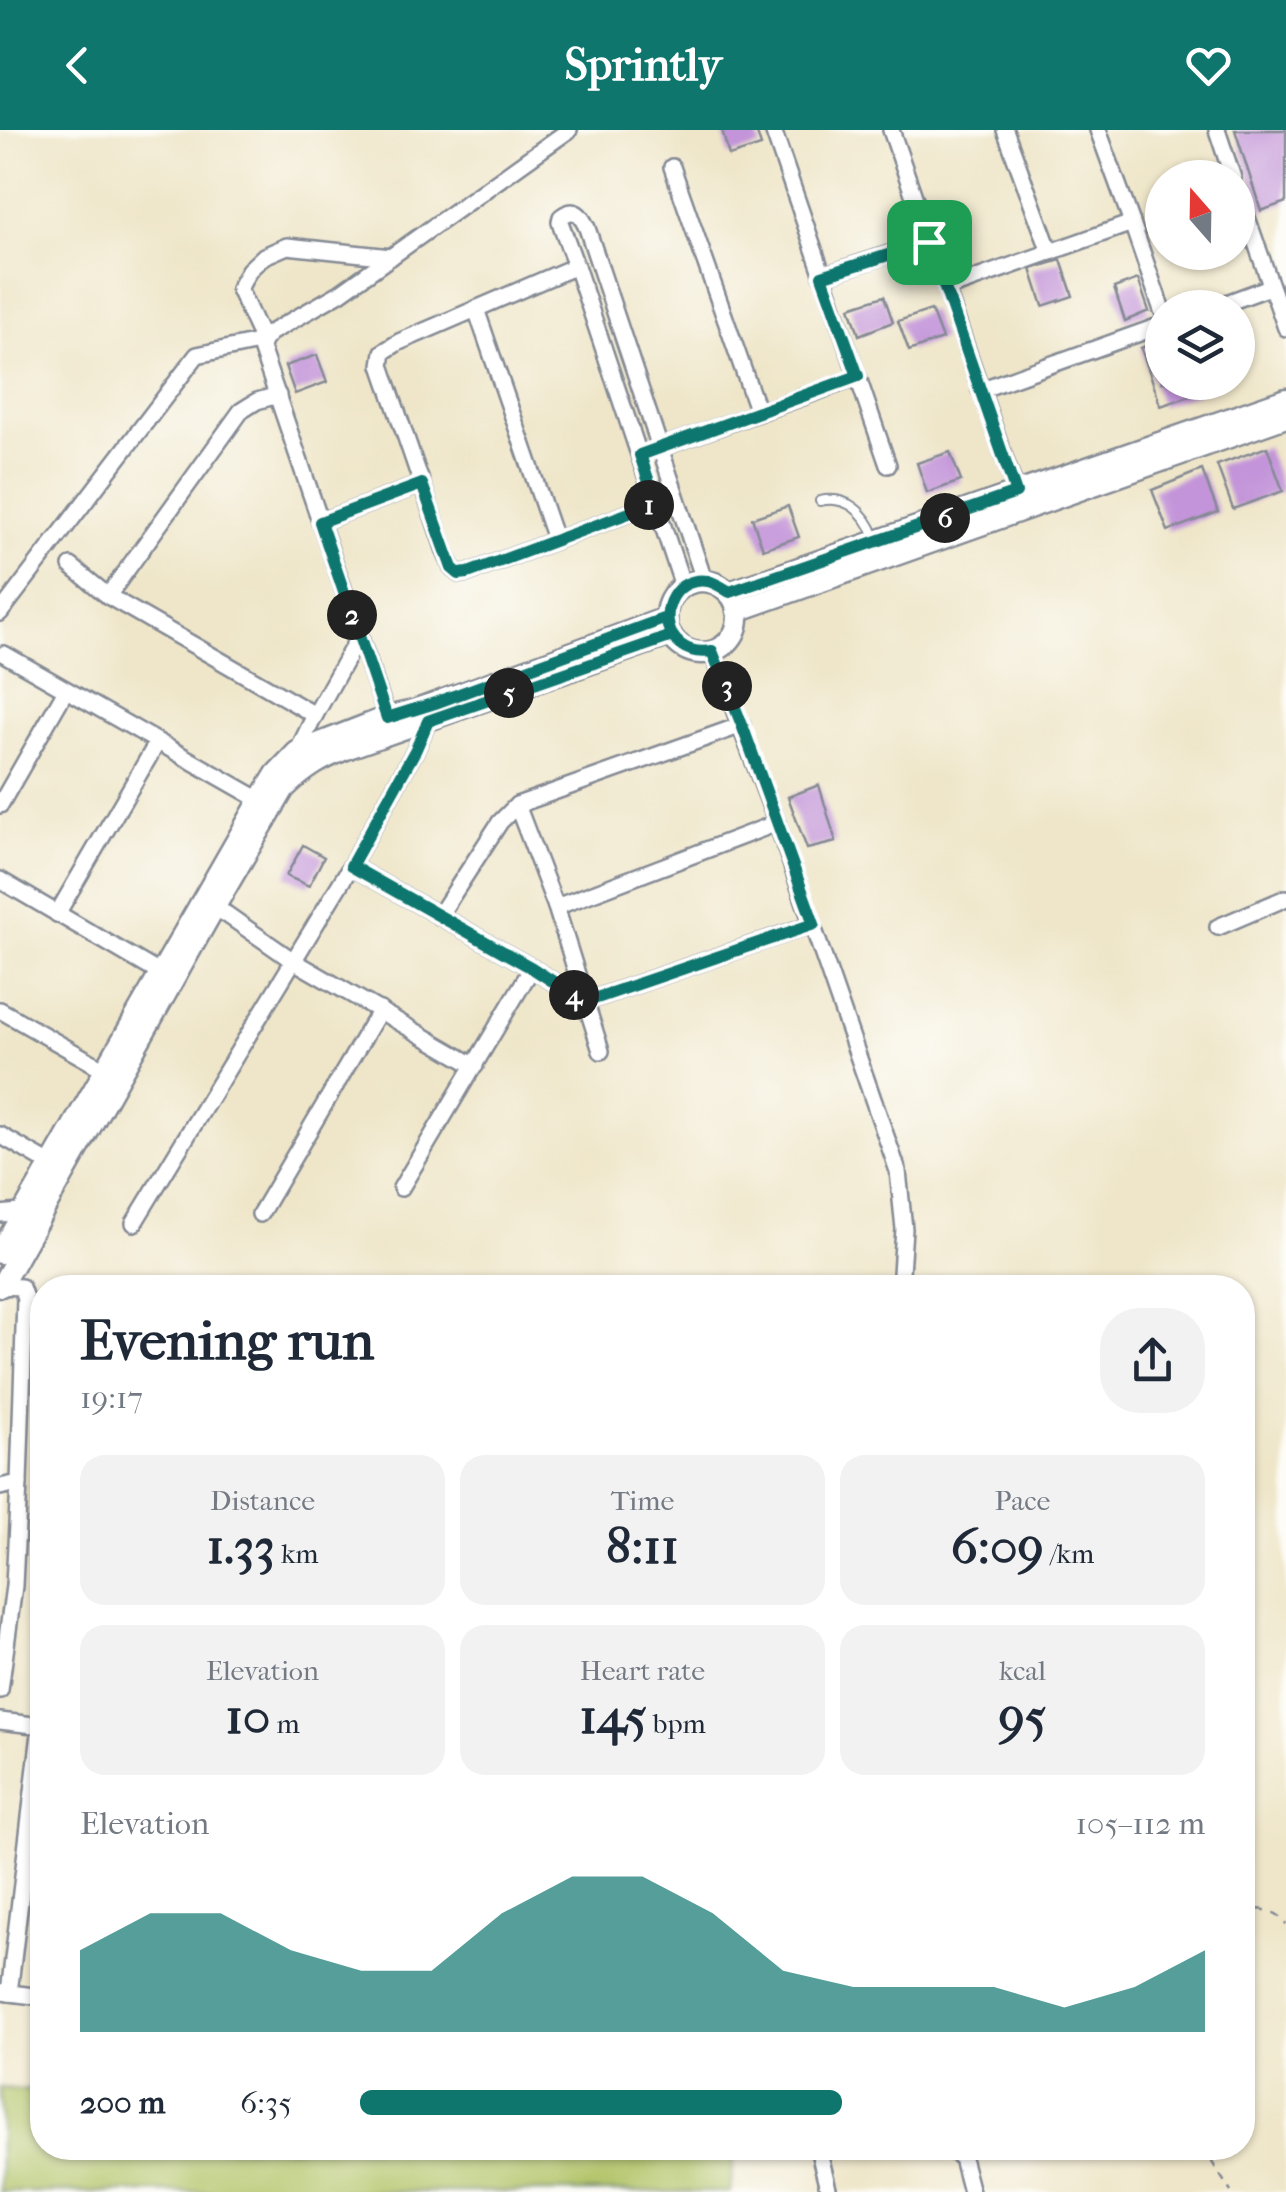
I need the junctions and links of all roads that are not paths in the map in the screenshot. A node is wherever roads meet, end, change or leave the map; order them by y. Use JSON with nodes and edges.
{"nodes":[{"id":1,"x":569,"y":130,"type":"edge"},
{"id":2,"x":773,"y":130,"type":"edge"},
{"id":3,"x":891,"y":130,"type":"edge"},
{"id":4,"x":1004,"y":130,"type":"edge"},
{"id":5,"x":1098,"y":130,"type":"edge"},
{"id":6,"x":1216,"y":130,"type":"edge"},
{"id":7,"x":1227,"y":160,"type":"edge"},
{"id":8,"x":672,"y":167,"type":"dead end"},
{"id":9,"x":1132,"y":223,"type":"junction"},
{"id":10,"x":929,"y":242,"type":"junction"},
{"id":11,"x":1255,"y":242,"type":"edge"},
{"id":12,"x":1050,"y":252,"type":"junction"},
{"id":13,"x":391,"y":258,"type":"junction"},
{"id":14,"x":576,"y":266,"type":"junction"},
{"id":15,"x":822,"y":276,"type":"junction"},
{"id":16,"x":1270,"y":287,"type":"junction"},
{"id":17,"x":946,"y":289,"type":"junction"},
{"id":18,"x":1155,"y":290,"type":"edge"},
{"id":19,"x":1255,"y":293,"type":"edge"},
{"id":20,"x":476,"y":309,"type":"junction"},
{"id":21,"x":1286,"y":328,"type":"edge"},
{"id":22,"x":1145,"y":332,"type":"edge"},
{"id":23,"x":263,"y":341,"type":"junction"},
{"id":24,"x":858,"y":376,"type":"junction"},
{"id":25,"x":980,"y":390,"type":"junction"},
{"id":26,"x":278,"y":395,"type":"junction"},
{"id":27,"x":1280,"y":410,"type":"edge"},
{"id":28,"x":758,"y":412,"type":"junction"},
{"id":29,"x":661,"y":448,"type":"junction"},
{"id":30,"x":640,"y":455,"type":"junction"},
{"id":31,"x":888,"y":465,"type":"dead end"},
{"id":32,"x":422,"y":484,"type":"junction"},
{"id":33,"x":820,"y":501,"type":"dead end"},
{"id":34,"x":1019,"y":501,"type":"junction"},
{"id":35,"x":656,"y":503,"type":"junction"},
{"id":36,"x":320,"y":522,"type":"junction"},
{"id":37,"x":555,"y":539,"type":"junction"},
{"id":38,"x":876,"y":542,"type":"junction"},
{"id":39,"x":72,"y":566,"type":"dead end"},
{"id":40,"x":704,"y":580,"type":"junction"},
{"id":41,"x":683,"y":586,"type":"junction"},
{"id":42,"x":108,"y":596,"type":"junction"},
{"id":43,"x":733,"y":602,"type":"junction"},
{"id":44,"x":0,"y":613,"type":"edge"},
{"id":45,"x":669,"y":627,"type":"junction"},
{"id":46,"x":359,"y":636,"type":"junction"},
{"id":47,"x":712,"y":651,"type":"junction"},
{"id":48,"x":4,"y":654,"type":"dead end"},
{"id":49,"x":66,"y":690,"type":"junction"},
{"id":50,"x":315,"y":715,"type":"junction"},
{"id":51,"x":387,"y":718,"type":"junction"},
{"id":52,"x":428,"y":721,"type":"junction"},
{"id":53,"x":742,"y":725,"type":"junction"},
{"id":54,"x":157,"y":744,"type":"junction"},
{"id":55,"x":302,"y":760,"type":"junction"},
{"id":56,"x":260,"y":800,"type":"junction"},
{"id":57,"x":0,"y":805,"type":"edge"},
{"id":58,"x":517,"y":805,"type":"junction"},
{"id":59,"x":778,"y":823,"type":"junction"},
{"id":60,"x":351,"y":866,"type":"junction"},
{"id":61,"x":0,"y":880,"type":"edge"},
{"id":62,"x":1286,"y":898,"type":"edge"},
{"id":63,"x":556,"y":907,"type":"junction"},
{"id":64,"x":214,"y":908,"type":"junction"},
{"id":65,"x":58,"y":914,"type":"junction"},
{"id":66,"x":439,"y":916,"type":"junction"},
{"id":67,"x":814,"y":924,"type":"junction"},
{"id":68,"x":1218,"y":926,"type":"dead end"},
{"id":69,"x":292,"y":960,"type":"junction"},
{"id":70,"x":532,"y":968,"type":"junction"},
{"id":71,"x":161,"y":974,"type":"junction"},
{"id":72,"x":585,"y":1002,"type":"junction"},
{"id":73,"x":0,"y":1010,"type":"edge"},
{"id":74,"x":380,"y":1010,"type":"junction"},
{"id":75,"x":600,"y":1051,"type":"dead end"},
{"id":76,"x":475,"y":1066,"type":"junction"},
{"id":77,"x":105,"y":1070,"type":"junction"},
{"id":78,"x":0,"y":1135,"type":"edge"},
{"id":79,"x":50,"y":1164,"type":"junction"},
{"id":80,"x":401,"y":1188,"type":"dead end"},
{"id":81,"x":34,"y":1211,"type":"junction"},
{"id":82,"x":0,"y":1214,"type":"edge"},
{"id":83,"x":260,"y":1214,"type":"dead end"},
{"id":84,"x":134,"y":1224,"type":"dead end"},
{"id":85,"x":0,"y":1253,"type":"edge"},
{"id":86,"x":901,"y":1275,"type":"edge"},
{"id":87,"x":1,"y":1286,"type":"edge"},
{"id":88,"x":20,"y":1434,"type":"junction"},
{"id":89,"x":0,"y":1437,"type":"edge"},
{"id":90,"x":19,"y":1483,"type":"junction"},
{"id":91,"x":0,"y":1487,"type":"edge"},
{"id":92,"x":8,"y":1532,"type":"edge"},
{"id":93,"x":7,"y":1588,"type":"edge"},
{"id":94,"x":0,"y":1692,"type":"edge"},
{"id":95,"x":0,"y":1721,"type":"edge"},
{"id":96,"x":30,"y":1725,"type":"edge"},
{"id":97,"x":30,"y":1813,"type":"edge"},
{"id":98,"x":5,"y":1993,"type":"edge"},
{"id":99,"x":30,"y":1996,"type":"edge"},
{"id":100,"x":821,"y":2160,"type":"edge"},
{"id":101,"x":963,"y":2160,"type":"edge"},
{"id":102,"x":829,"y":2192,"type":"edge"},
{"id":103,"x":971,"y":2192,"type":"edge"}],
"edges":[{"from":1,"to":13,"type":"street"},
{"from":2,"to":15,"type":"street"},
{"from":3,"to":10,"type":"street"},
{"from":4,"to":12,"type":"street"},
{"from":5,"to":9,"type":"street"},
{"from":6,"to":7,"type":"street"},
{"from":8,"to":28,"type":"street"},
{"from":9,"to":12,"type":"street"},
{"from":9,"to":18,"type":"street"},
{"from":10,"to":15,"type":"street"},
{"from":10,"to":17,"type":"street"},
{"from":11,"to":16,"type":"street"},
{"from":12,"to":17,"type":"street"},
{"from":13,"to":23,"type":"street"},
{"from":13,"to":23,"type":"street"},
{"from":14,"to":20,"type":"street"},
{"from":14,"to":29,"type":"street"},
{"from":14,"to":30,"type":"street"},
{"from":15,"to":24,"type":"street"},
{"from":16,"to":19,"type":"street"},
{"from":16,"to":21,"type":"street"},
{"from":17,"to":25,"type":"street"},
{"from":20,"to":32,"type":"street"},
{"from":20,"to":37,"type":"street"},
{"from":22,"to":25,"type":"street"},
{"from":23,"to":26,"type":"street"},
{"from":23,"to":44,"type":"street"},
{"from":24,"to":28,"type":"street"},
{"from":24,"to":31,"type":"street"},
{"from":25,"to":34,"type":"street"},
{"from":26,"to":36,"type":"street"},
{"from":26,"to":42,"type":"street"},
{"from":27,"to":34,"type":"street"},
{"from":28,"to":29,"type":"street"},
{"from":29,"to":30,"type":"street"},
{"from":29,"to":40,"type":"street"},
{"from":30,"to":35,"type":"street"},
{"from":32,"to":36,"type":"street"},
{"from":32,"to":37,"type":"street"},
{"from":33,"to":38,"type":"lane"},
{"from":34,"to":38,"type":"street"},
{"from":34,"to":43,"type":"street"},
{"from":35,"to":37,"type":"street"},
{"from":35,"to":41,"type":"street"},
{"from":36,"to":46,"type":"street"},
{"from":38,"to":43,"type":"street"},
{"from":39,"to":42,"type":"street"},
{"from":40,"to":41,"type":"street"},
{"from":40,"to":43,"type":"street"},
{"from":41,"to":45,"type":"street"},
{"from":42,"to":50,"type":"street"},
{"from":43,"to":47,"type":"street"},
{"from":45,"to":47,"type":"street"},
{"from":45,"to":51,"type":"street"},
{"from":45,"to":52,"type":"street"},
{"from":46,"to":50,"type":"street"},
{"from":46,"to":51,"type":"street"},
{"from":47,"to":53,"type":"street"},
{"from":48,"to":49,"type":"street"},
{"from":49,"to":54,"type":"street"},
{"from":49,"to":57,"type":"street"},
{"from":50,"to":55,"type":"street"},
{"from":51,"to":55,"type":"street"},
{"from":52,"to":55,"type":"street"},
{"from":52,"to":60,"type":"street"},
{"from":53,"to":58,"type":"street"},
{"from":53,"to":59,"type":"street"},
{"from":54,"to":56,"type":"street"},
{"from":54,"to":65,"type":"street"},
{"from":55,"to":56,"type":"street"},
{"from":55,"to":64,"type":"street"},
{"from":56,"to":71,"type":"street"},
{"from":58,"to":63,"type":"street"},
{"from":58,"to":66,"type":"street"},
{"from":59,"to":63,"type":"street"},
{"from":59,"to":67,"type":"street"},
{"from":60,"to":66,"type":"street"},
{"from":60,"to":69,"type":"street"},
{"from":61,"to":65,"type":"street"},
{"from":62,"to":68,"type":"street"},
{"from":63,"to":72,"type":"street"},
{"from":64,"to":69,"type":"street"},
{"from":64,"to":81,"type":"street"},
{"from":65,"to":71,"type":"street"},
{"from":66,"to":70,"type":"street"},
{"from":67,"to":72,"type":"street"},
{"from":67,"to":86,"type":"street"},
{"from":69,"to":74,"type":"street"},
{"from":69,"to":84,"type":"street"},
{"from":70,"to":72,"type":"street"},
{"from":70,"to":76,"type":"street"},
{"from":71,"to":77,"type":"street"},
{"from":72,"to":75,"type":"street"},
{"from":73,"to":77,"type":"street"},
{"from":74,"to":76,"type":"street"},
{"from":74,"to":83,"type":"street"},
{"from":76,"to":80,"type":"street"},
{"from":77,"to":79,"type":"street"},
{"from":78,"to":79,"type":"street"},
{"from":79,"to":81,"type":"street"},
{"from":81,"to":82,"type":"street"},
{"from":81,"to":85,"type":"street"},
{"from":81,"to":87,"type":"street"},
{"from":87,"to":88,"type":"street"},
{"from":88,"to":89,"type":"street"},
{"from":88,"to":90,"type":"street"},
{"from":90,"to":91,"type":"street"},
{"from":90,"to":92,"type":"street"},
{"from":92,"to":93,"type":"street"},
{"from":93,"to":94,"type":"street"},
{"from":95,"to":96,"type":"street"},
{"from":97,"to":98,"type":"street"},
{"from":98,"to":99,"type":"street"},
{"from":100,"to":102,"type":"street"},
{"from":101,"to":103,"type":"street"}]}
